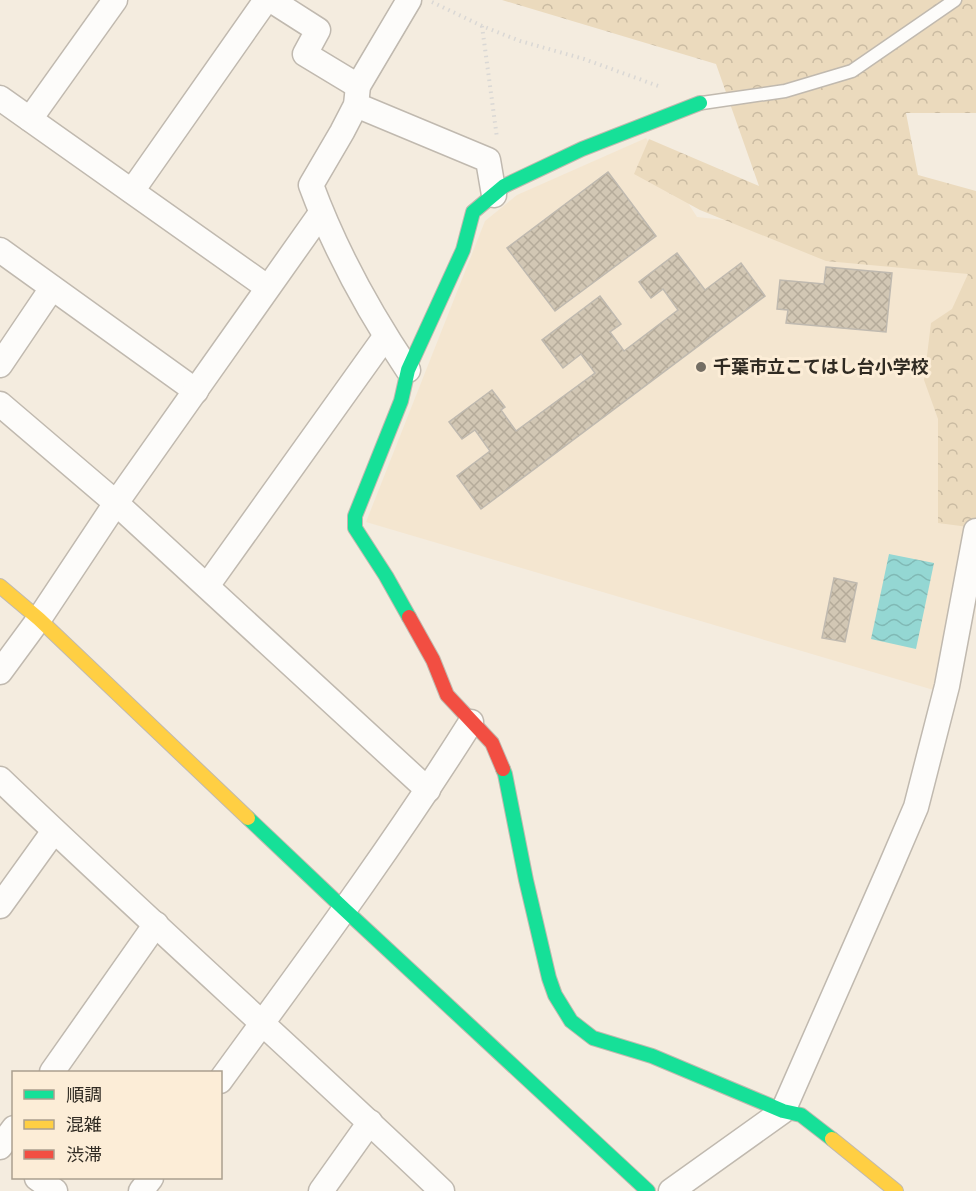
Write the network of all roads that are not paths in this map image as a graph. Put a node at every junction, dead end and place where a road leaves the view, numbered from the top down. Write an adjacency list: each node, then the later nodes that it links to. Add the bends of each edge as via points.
1 (115, 0): 9 (street)
2 (266, 0): 10 (street)
3 (271, 0): 6 (street, via 318,30 305,54)
4 (409, 0): 6 (street)
5 (955, 0): 8 (lane, via 852,71 785,91)
6 (357, 95): 11 (street, via 488,160); 12 (street, via 342,132 311,185)
7 (0, 98): 9 (street)
8 (700, 103): 11 (street, via 582,148 504,186)
9 (30, 119): 10 (street)
10 (132, 191): 15 (street)
11 (494, 195): 18 (street, via 473,212 463,250)
12 (321, 213): 15 (street); 16 (street)
13 (0, 250): 14 (street)
14 (52, 288): 17 (street); 19 (street)
15 (267, 288): 19 (street)
16 (386, 337): 18 (street); 24 (street)
17 (0, 365)
18 (408, 370): 27 (street, via 401,400 355,516 355,528 433,660 447,695)
19 (196, 391): 21 (street)
20 (0, 404): 21 (street)
21 (116, 503): 24 (street); 25 (street)
22 (976, 531): 37 (street, via 947,686 916,807)
23 (0, 586): 25 (street)
24 (207, 586): 29 (street)
25 (39, 619): 26 (street); 32 (street)
26 (0, 672)
27 (471, 722): 29 (street); 37 (street, via 492,743 505,774 549,978 571,1021 594,1038 652,1056)
28 (0, 778): 30 (street)
29 (428, 790): 32 (street)
30 (54, 831): 31 (street); 33 (street)
31 (0, 906)
32 (344, 909): 34 (street); 48 (street)
33 (156, 924): 34 (street); 35 (street)
34 (263, 1023): 36 (street); 38 (street)
35 (53, 1071)
36 (222, 1078)
37 (783, 1111): 49 (street); 50 (street, via 801,1115)
38 (370, 1122): 46 (street); 47 (street)
39 (12, 1131): 40 (street)
40 (0, 1149): 41 (street)
41 (12, 1159)
42 (38, 1179): 44 (street)
43 (150, 1179): 45 (street)
44 (55, 1191)
45 (141, 1191)
46 (321, 1191)
47 (442, 1191)
48 (648, 1191)
49 (671, 1191)
50 (896, 1191)

